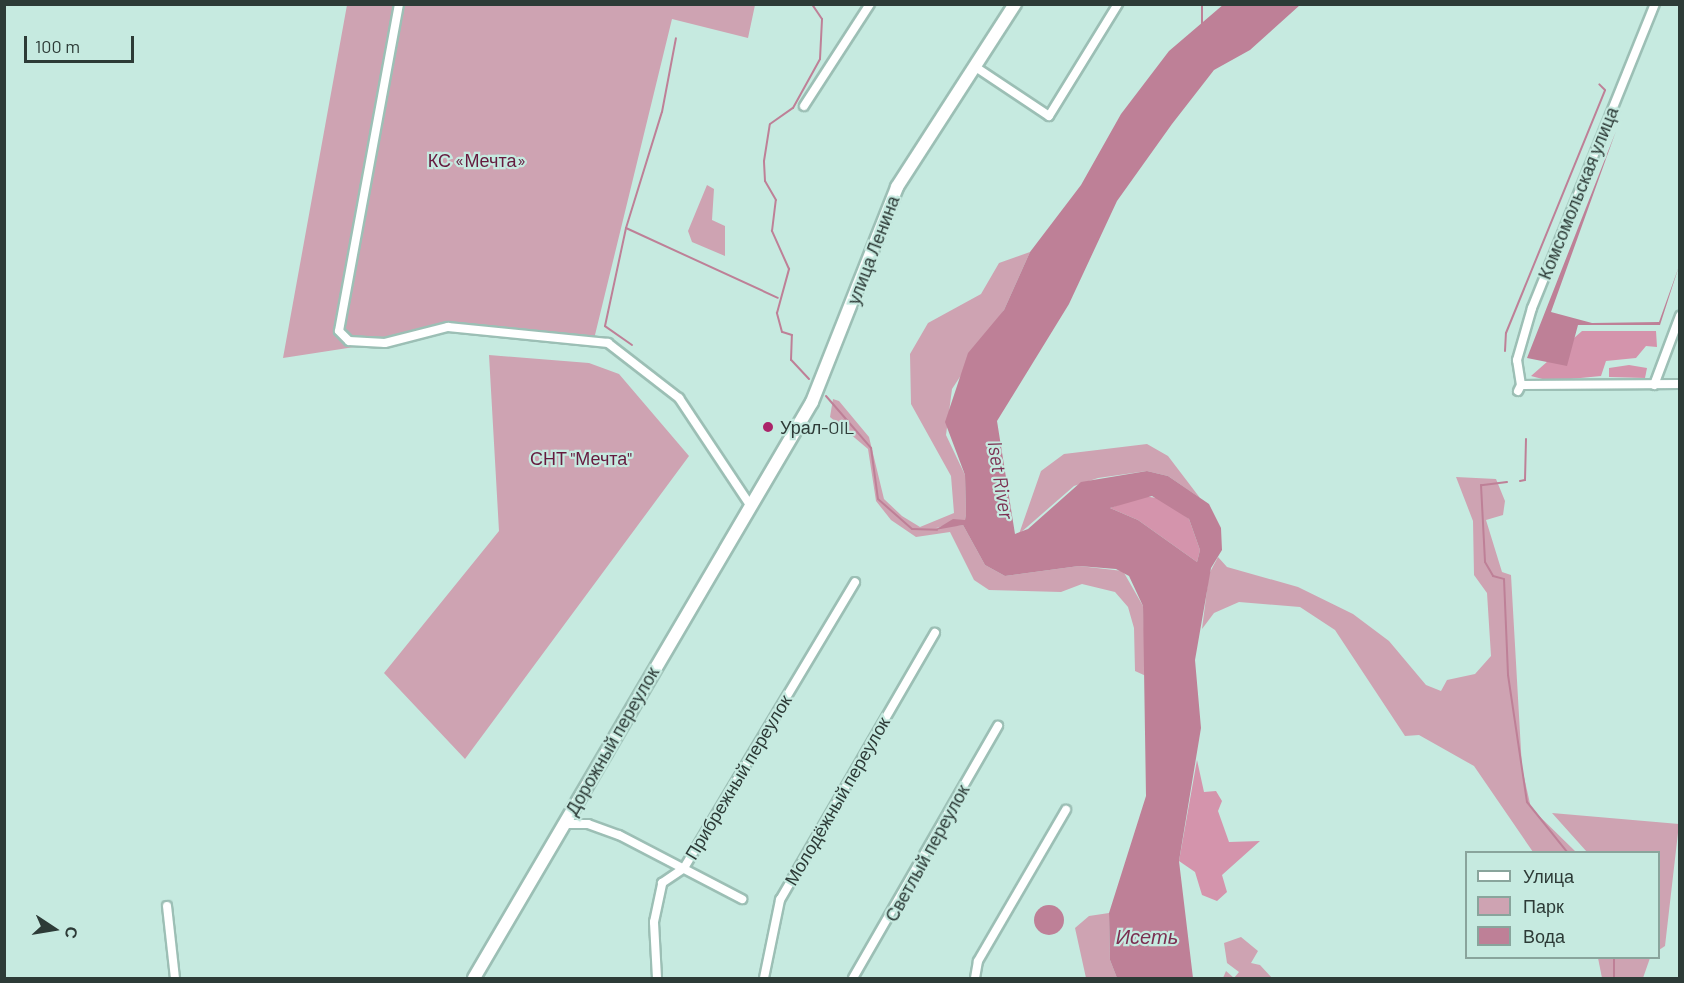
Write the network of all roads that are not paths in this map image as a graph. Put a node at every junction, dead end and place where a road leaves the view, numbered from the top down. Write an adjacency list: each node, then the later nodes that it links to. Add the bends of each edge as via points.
1 (399, 4): 11 (street, via 339,330 349,341 385,343 448,327 608,343 679,398)
2 (870, 4): 7 (street)
3 (1015, 4): 6 (main road, улица Ленина)
4 (1118, 4): 6 (street, via 1049,116)
5 (1655, 4): 10 (street, Комсомольская улица, via 1532,308 1516,360 1520,388)
6 (974, 66): 11 (main road, улица Ленина, via 897,187 821,385)
7 (804, 106)
8 (1680, 316): 10 (street)
9 (1680, 384): 10 (street)
10 (1654, 385)
11 (750, 505): 16 (main road, Дорожный переулок)
12 (855, 582): 17 (street, Прибрежный переулок)
13 (934, 633): 23 (street, Молодёжный переулок, via 780,900)
14 (998, 726): 24 (street, Светлый переулок)
15 (1066, 810): 25 (street, via 978,962)
16 (564, 824): 17 (street, via 609,831); 21 (main road, Дорожный переулок)
17 (684, 868): 18 (street); 22 (street, Прибрежный переулок, via 662,883 656,902)
18 (742, 899)
19 (167, 906): 20 (street)
20 (175, 978)
21 (474, 978)
22 (657, 978)
23 (764, 978)
24 (853, 978)
25 (975, 978)

